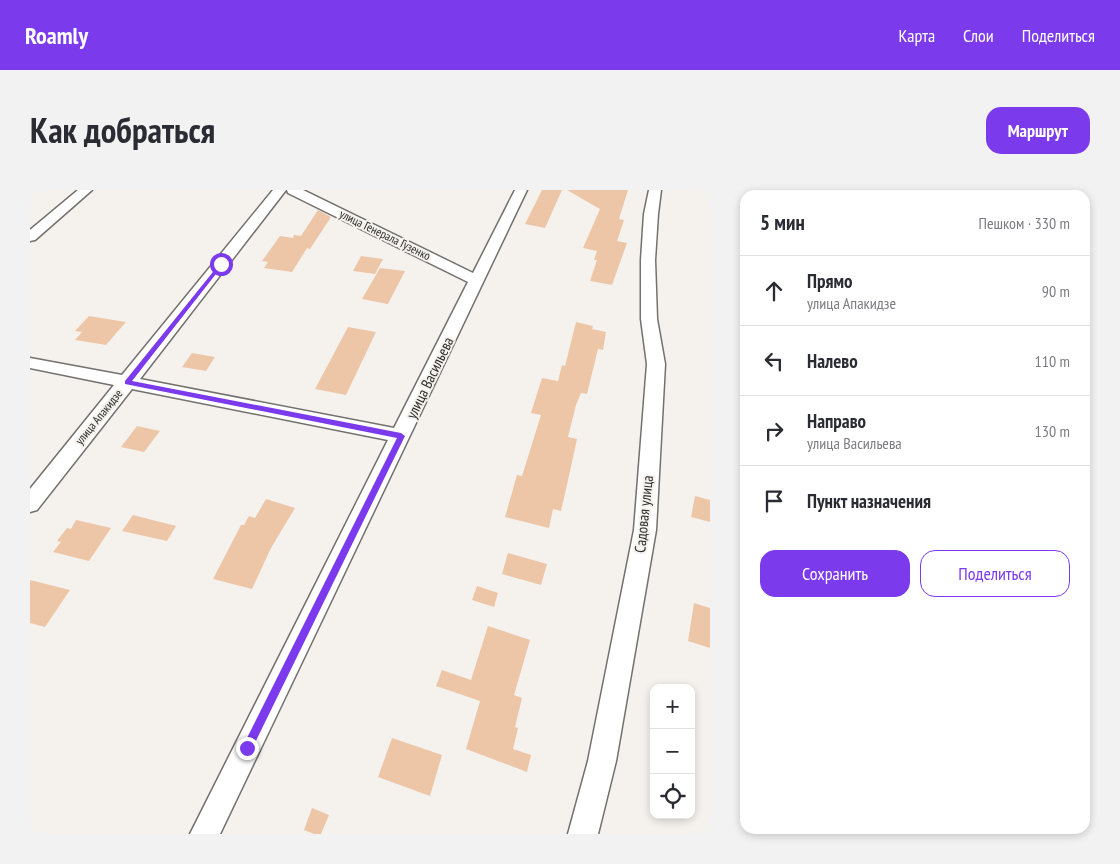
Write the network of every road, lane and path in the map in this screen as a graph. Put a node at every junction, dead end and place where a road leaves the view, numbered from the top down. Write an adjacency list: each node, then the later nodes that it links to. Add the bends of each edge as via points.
1 (86, 190): 6 (street)
2 (280, 190): 9 (street, улица Апакидзе)
3 (293, 190): 7 (street, улица Генерала Гузенко)
4 (521, 190): 7 (street, улица Васильева)
5 (654, 190): 13 (street, Садовая улица, via 648,260 649,319 656,364 645,530 602,761)
6 (30, 237)
7 (477, 281): 10 (street, улица Васильева)
8 (30, 363): 9 (street)
9 (127, 382): 10 (street); 11 (street, улица Апакидзе)
10 (401, 436): 12 (street, улица Васильева)
11 (30, 504)
12 (205, 834)
13 (583, 834)

